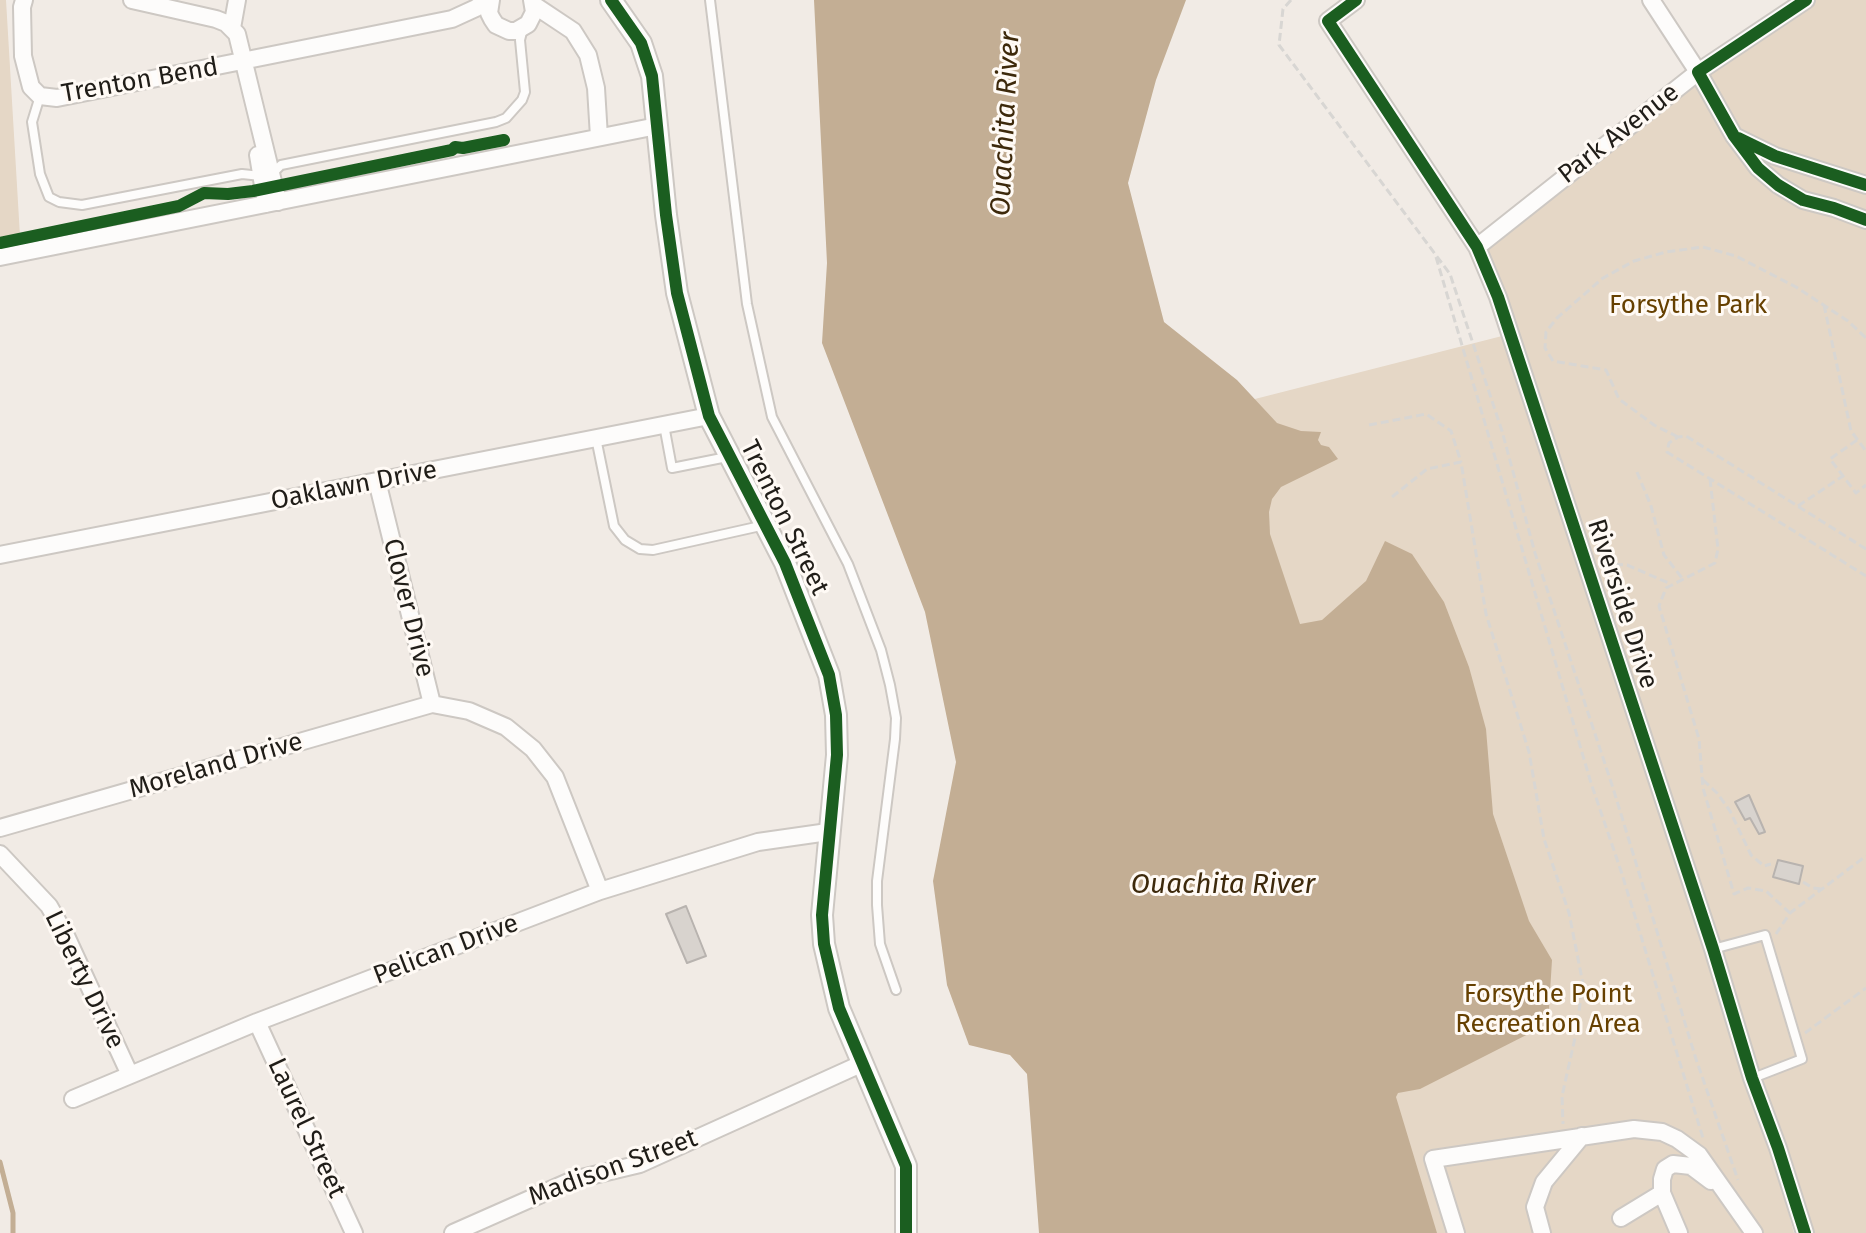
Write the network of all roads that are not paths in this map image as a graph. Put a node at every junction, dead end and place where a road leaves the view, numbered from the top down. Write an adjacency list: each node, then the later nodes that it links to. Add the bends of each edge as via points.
1 (24, 0): 15 (street, Trenton Bend, via 23,56 31,87)
2 (132, 0): 11 (street, Trenton Bend, via 216,19)
3 (237, 0): 11 (street, Trenton Bend)
4 (489, 0): 12 (street, via 496,25 509,31); 13 (street, Trenton Bend, via 452,19)
5 (710, 0): 38 (lane, via 747,304 772,417 848,564 890,685 895,739 877,905 880,944)
6 (1356, 0): 23 (street, Riverside Drive, via 1328,21)
7 (1651, 0): 14 (street)
8 (1806, 0): 14 (street, Park Avenue)
9 (533, 2): 12 (street, via 532,18); 18 (street, via 573,31 588,55)
10 (616, 5): 16 (street, Trenton Street, via 641,43 652,76)
11 (232, 28): 13 (street, Trenton Bend)
12 (523, 28): 19 (lane, via 525,92 506,118 281,165)
13 (245, 62): 15 (street, Trenton Bend, via 57,98); 19 (street, Trenton Bend)
14 (1698, 72): 17 (street); 23 (street, Park Avenue)
15 (40, 96): 19 (lane, via 32,122 40,174 49,197 59,202 82,205 242,174)
16 (657, 126): 18 (street); 25 (street, Trenton Street, via 677,293)
17 (1734, 136): 20 (street, via 1775,156); 22 (street, via 1778,185 1803,200)
18 (599, 137): 21 (street)
19 (266, 175): 21 (street, Trenton Bend)
20 (1866, 185)
21 (272, 203): 24 (street)
22 (1866, 220)
23 (1477, 247): 37 (street, Riverside Drive)
24 (0, 257)
25 (709, 416): 26 (street, Oaklawn Drive); 28 (street, Trenton Street)
26 (664, 425): 27 (street, Oaklawn Drive); 28 (lane, via 672,468)
27 (596, 438): 29 (street, Oaklawn Drive); 30 (lane, via 614,526 640,549)
28 (730, 456): 30 (street, Trenton Street)
29 (377, 481): 31 (street, Oaklawn Drive); 32 (street, Clover Drive)
30 (766, 525): 34 (street, Trenton Street, via 829,675 837,755)
31 (0, 555)
32 (432, 704): 33 (street, Moreland Drive); 36 (street, Clover Drive, via 469,711 506,727 533,749 555,777)
33 (0, 828)
34 (828, 832): 36 (street, Pelican Drive, via 758,842); 40 (street, Trenton Street, via 824,944 839,1008)
35 (0, 854): 41 (street, Liberty Drive, via 49,906)
36 (600, 891): 39 (street, Pelican Drive)
37 (1713, 949): 42 (street, Riverside Drive); 42 (lane, via 1765,935 1802,1059)
38 (896, 990)
39 (257, 1022): 41 (street, Pelican Drive); 48 (street, Laurel Street)
40 (861, 1064): 49 (street, Madison Street, via 640,1164 573,1180); 50 (street, Trenton Street, via 906,1166)
41 (130, 1075): 43 (street, Pelican Drive)
42 (1752, 1078): 55 (street, Riverside Drive)
43 (73, 1099)
44 (1582, 1136): 46 (street, via 1634,1129 1662,1132 1699,1155); 51 (street, via 1433,1159); 52 (street, via 1544,1182 1535,1207)
45 (1662, 1193): 46 (street, via 1665,1169 1682,1164 1700,1171); 47 (street); 53 (street)
46 (1729, 1199): 54 (street)
47 (1621, 1218)
48 (354, 1233)
49 (453, 1233)
50 (906, 1233)
51 (1456, 1233)
52 (1542, 1233)
53 (1679, 1233)
54 (1754, 1233)
55 (1805, 1233)

